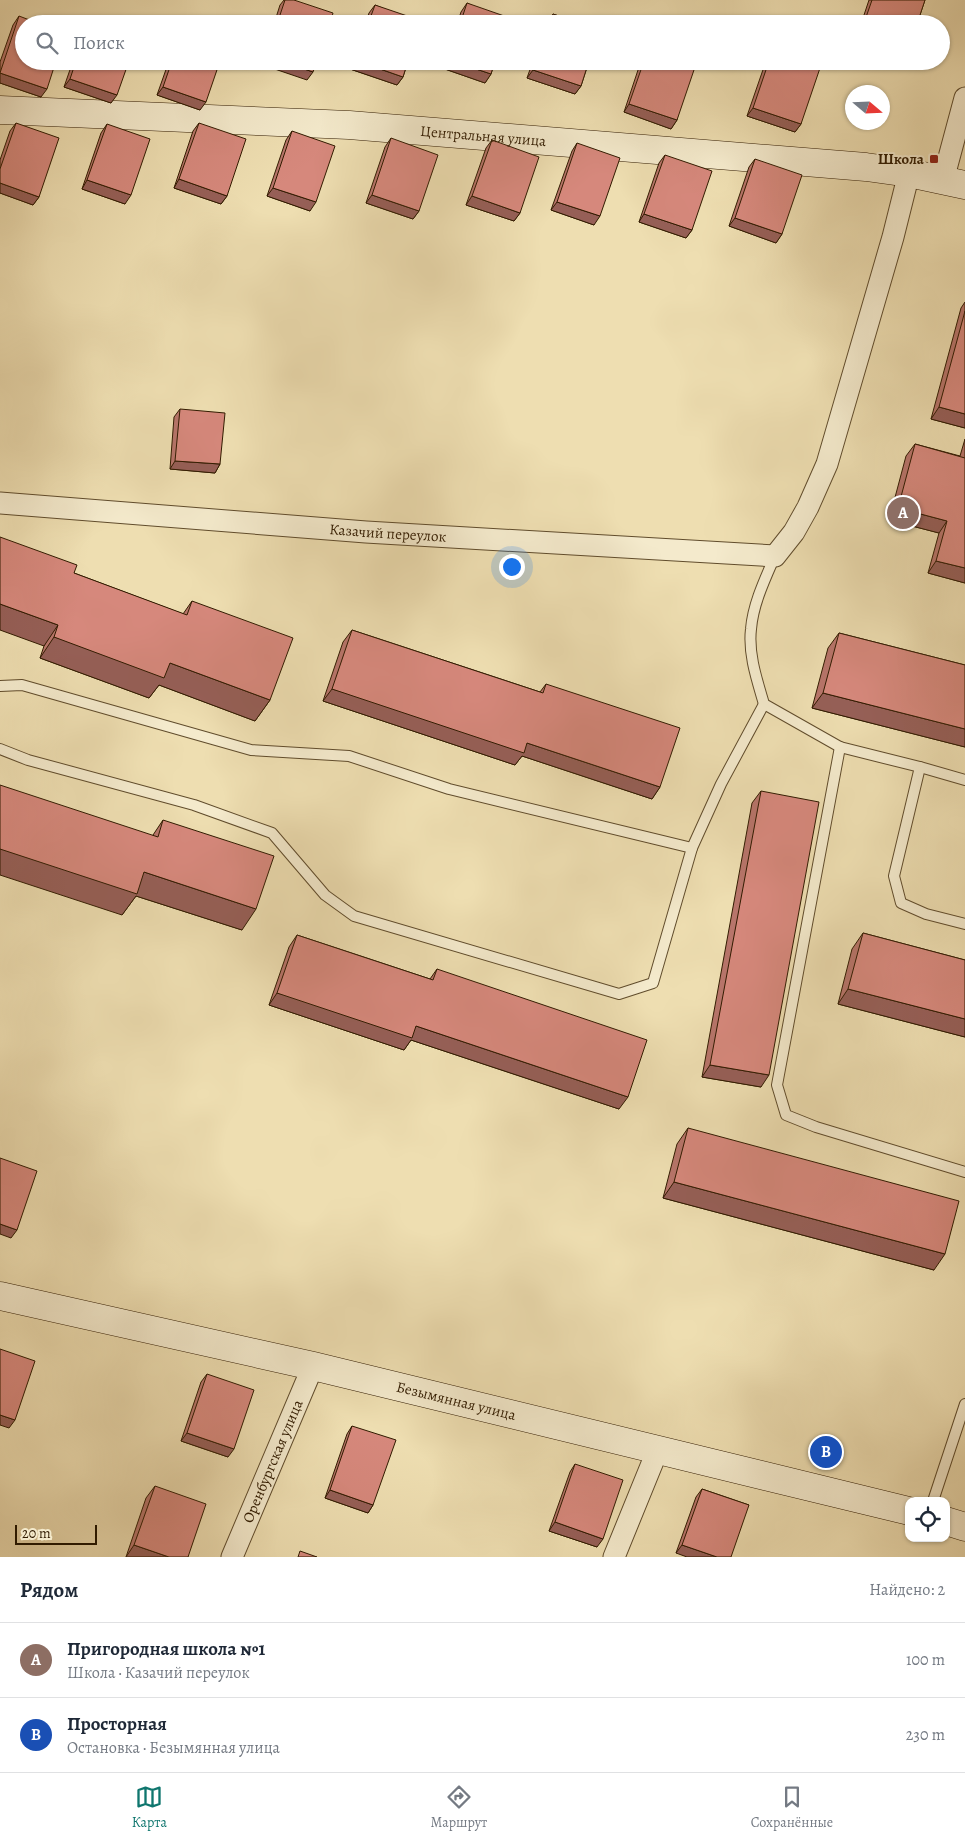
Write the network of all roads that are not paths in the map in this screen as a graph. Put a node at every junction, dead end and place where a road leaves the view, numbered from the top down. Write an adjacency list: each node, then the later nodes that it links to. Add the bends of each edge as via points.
1 (965, 98): 4 (street)
2 (0, 110): 3 (street, Центральная улица, via 349,125)
3 (909, 173): 4 (street, Центральная улица); 6 (street, via 827,464 794,532)
4 (954, 182)
5 (0, 503): 6 (street, Казачий переулок, via 366,532)
6 (775, 556): 8 (lane, via 760,590 750,629 753,664)
7 (0, 686): 13 (lane, via 22,684 251,750 349,756 449,789)
8 (764, 704): 9 (lane); 13 (lane, via 721,784)
9 (840, 746): 11 (lane); 15 (lane, via 777,1085 786,1115)
10 (0, 749): 13 (lane, via 28,760 194,805 272,833 325,895 354,916 619,994 653,982)
11 (920, 767): 12 (lane); 14 (lane, via 894,876 902,903 926,914)
12 (965, 780)
13 (692, 848)
14 (965, 924)
15 (965, 1172)
16 (0, 1296): 17 (street, Безымянная улица)
17 (313, 1366): 19 (street, Безымянная улица); 24 (street, Оренбургская улица)
18 (965, 1404): 20 (lane)
19 (658, 1449): 21 (street, Безымянная улица); 25 (street)
20 (934, 1497)
21 (905, 1510)
22 (950, 1522): 23 (street)
23 (965, 1527)
24 (232, 1557)
25 (614, 1557)

